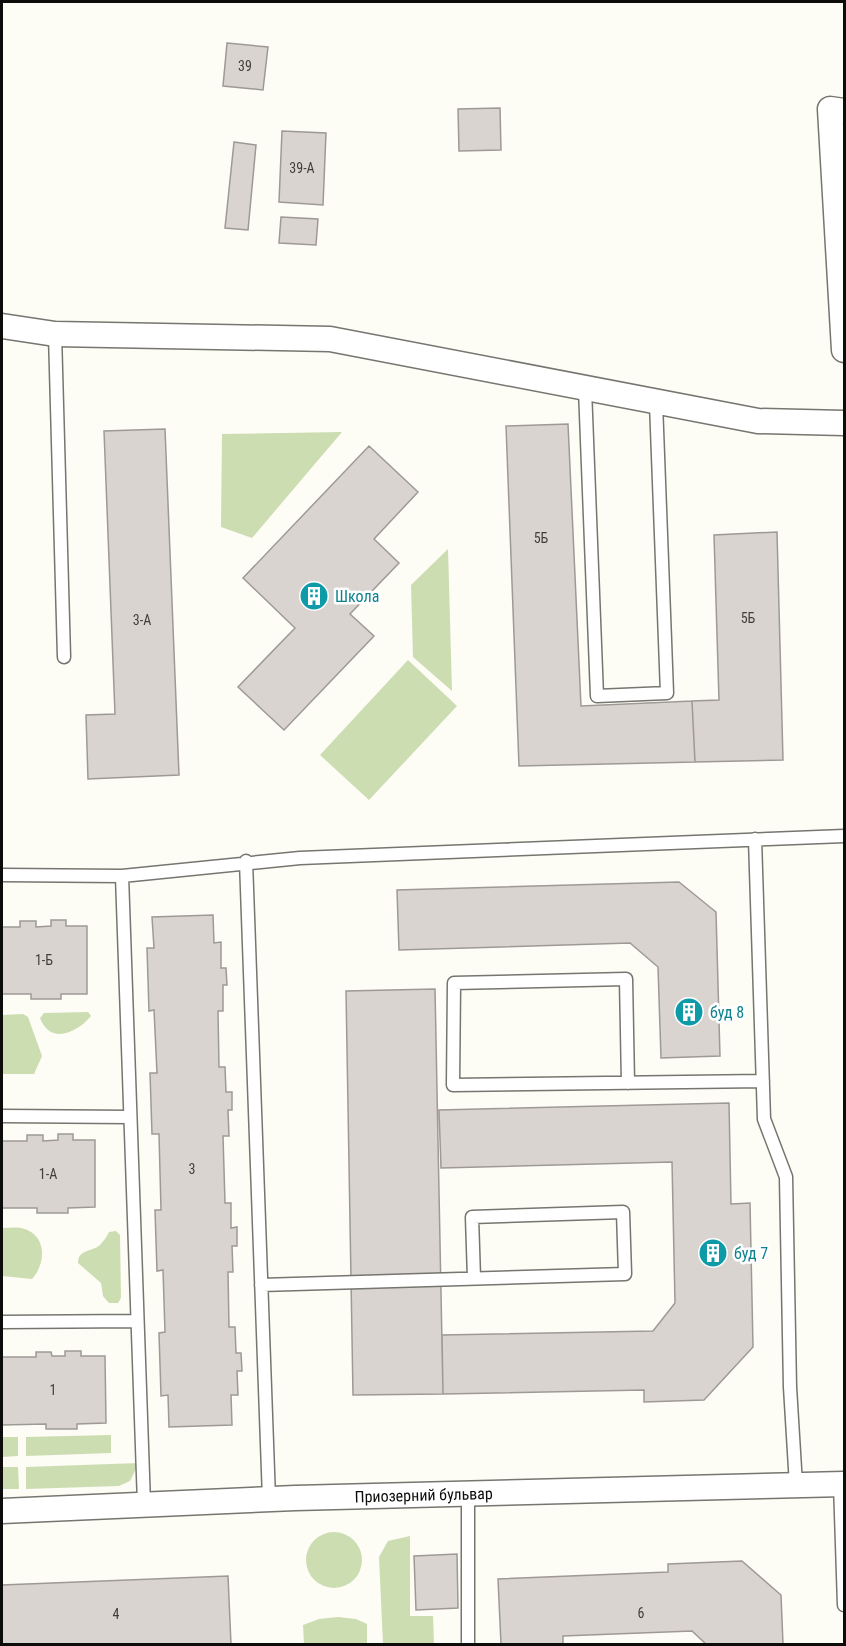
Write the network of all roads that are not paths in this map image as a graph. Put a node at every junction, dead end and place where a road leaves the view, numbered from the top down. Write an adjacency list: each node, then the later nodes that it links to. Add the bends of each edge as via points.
1 (837, 110): 4 (street)
2 (2, 326): 3 (street)
3 (55, 334): 5 (street, via 330,339); 8 (lane)
4 (844, 350)
5 (585, 389): 6 (street); 6 (lane, via 597,696 667,693)
6 (656, 404): 7 (street, via 758,421)
7 (844, 423)
8 (64, 657)
9 (844, 836): 10 (lane)
10 (755, 839): 11 (lane); 14 (lane)
11 (246, 861): 13 (lane); 19 (lane)
12 (2, 875): 13 (lane)
13 (122, 876): 17 (lane)
14 (763, 1081): 15 (lane); 23 (lane, via 765,1119 786,1178)
15 (628, 1083): 15 (lane, via 453,1085 454,983 626,979)
16 (2, 1116): 17 (lane)
17 (130, 1117): 20 (lane)
18 (474, 1278): 18 (lane, via 625,1274 623,1212 472,1217); 19 (lane)
19 (261, 1286): 25 (lane)
20 (137, 1321): 21 (lane); 26 (lane)
21 (2, 1322)
22 (842, 1484): 23 (street, Приозерний бульвар); 28 (lane)
23 (796, 1485): 24 (street, Приозерний бульвар)
24 (468, 1494): 25 (street, Приозерний бульвар); 29 (lane)
25 (269, 1499): 26 (street, Приозерний бульвар)
26 (144, 1504): 27 (street, Приозерний бульвар)
27 (2, 1511)
28 (844, 1605)
29 (468, 1644)

